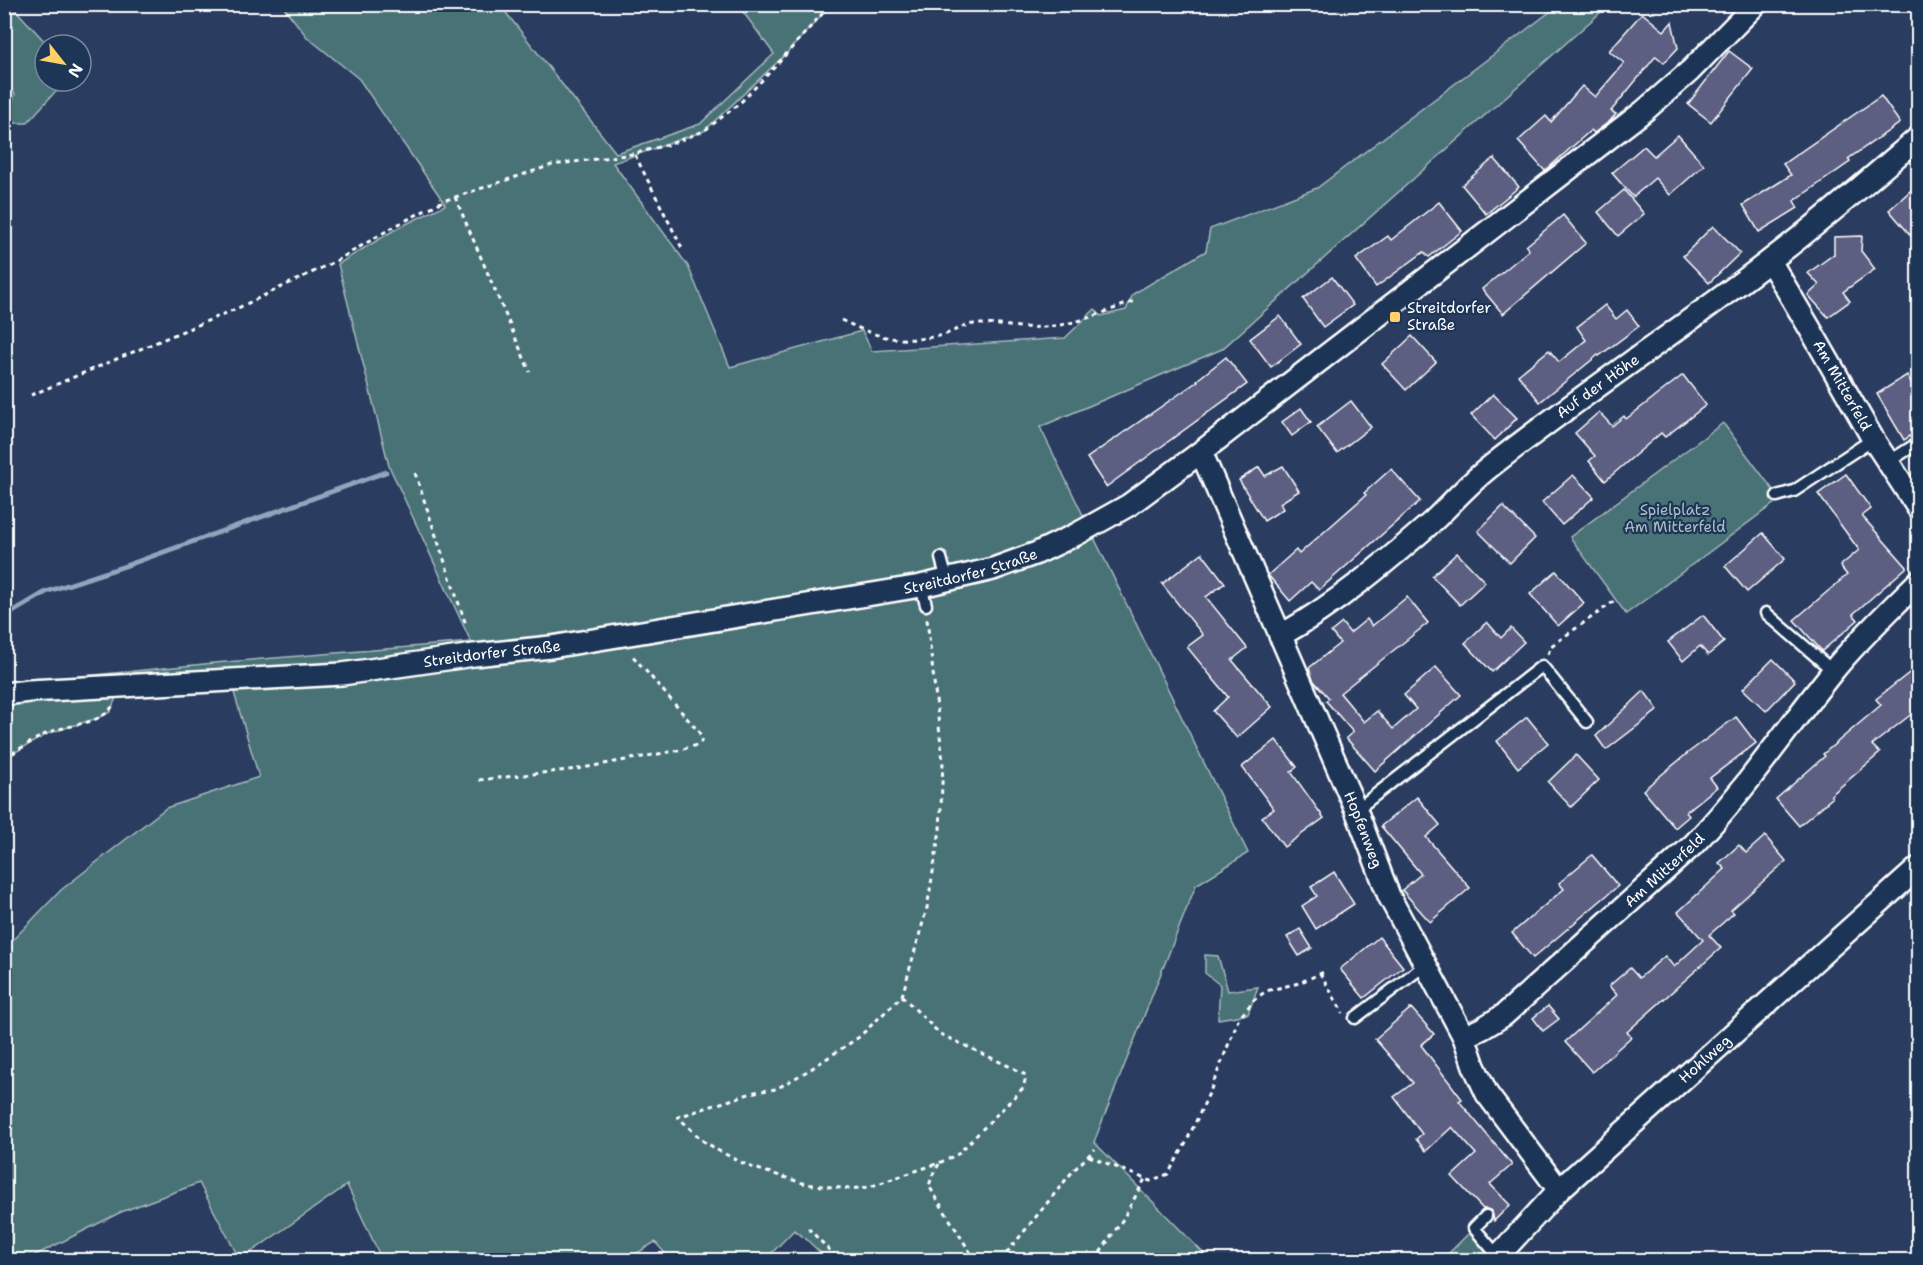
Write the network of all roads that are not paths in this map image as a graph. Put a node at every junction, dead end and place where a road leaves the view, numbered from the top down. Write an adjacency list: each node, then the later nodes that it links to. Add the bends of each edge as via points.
1 (1756, 4): 6 (street, Streitdorfer Straße, via 1644,111)
2 (1918, 138): 3 (street, Auf der Höhe)
3 (1770, 261): 4 (street, Am Mitterfeld); 14 (street, Auf der Höhe, via 1507,454 1376,570 1328,607)
4 (1873, 439): 7 (street, Am Mitterfeld); 8 (lane, via 1794,491)
5 (1918, 443): 7 (lane)
6 (1201, 452): 11 (street, Streitdorfer Straße, via 1129,505 1077,534 993,569); 14 (street, Hopfenweg)
7 (1888, 462): 9 (street, Am Mitterfeld)
8 (1777, 496)
9 (1918, 508)
10 (941, 558): 11 (lane)
11 (947, 580): 16 (street, Streitdorfer Straße, via 923,595 615,633 342,674)
12 (1918, 582): 15 (street, Am Mitterfeld)
13 (1766, 613): 15 (lane)
14 (1280, 636): 18 (street, Hopfenweg)
15 (1833, 671): 22 (street, Am Mitterfeld, via 1739,794 1693,845 1504,1015)
16 (4, 694)
17 (1587, 722): 18 (lane, via 1542,666)
18 (1356, 810): 20 (street, Hopfenweg, via 1389,896)
19 (1918, 868): 23 (street, Hohlweg)
20 (1425, 965): 21 (lane); 22 (street, Hopfenweg)
21 (1355, 1018)
22 (1464, 1036): 23 (street, Hopfenweg, via 1487,1094)
23 (1559, 1190): 25 (street, Hohlweg)
24 (1486, 1216): 25 (lane, via 1474,1228)
25 (1498, 1256)

